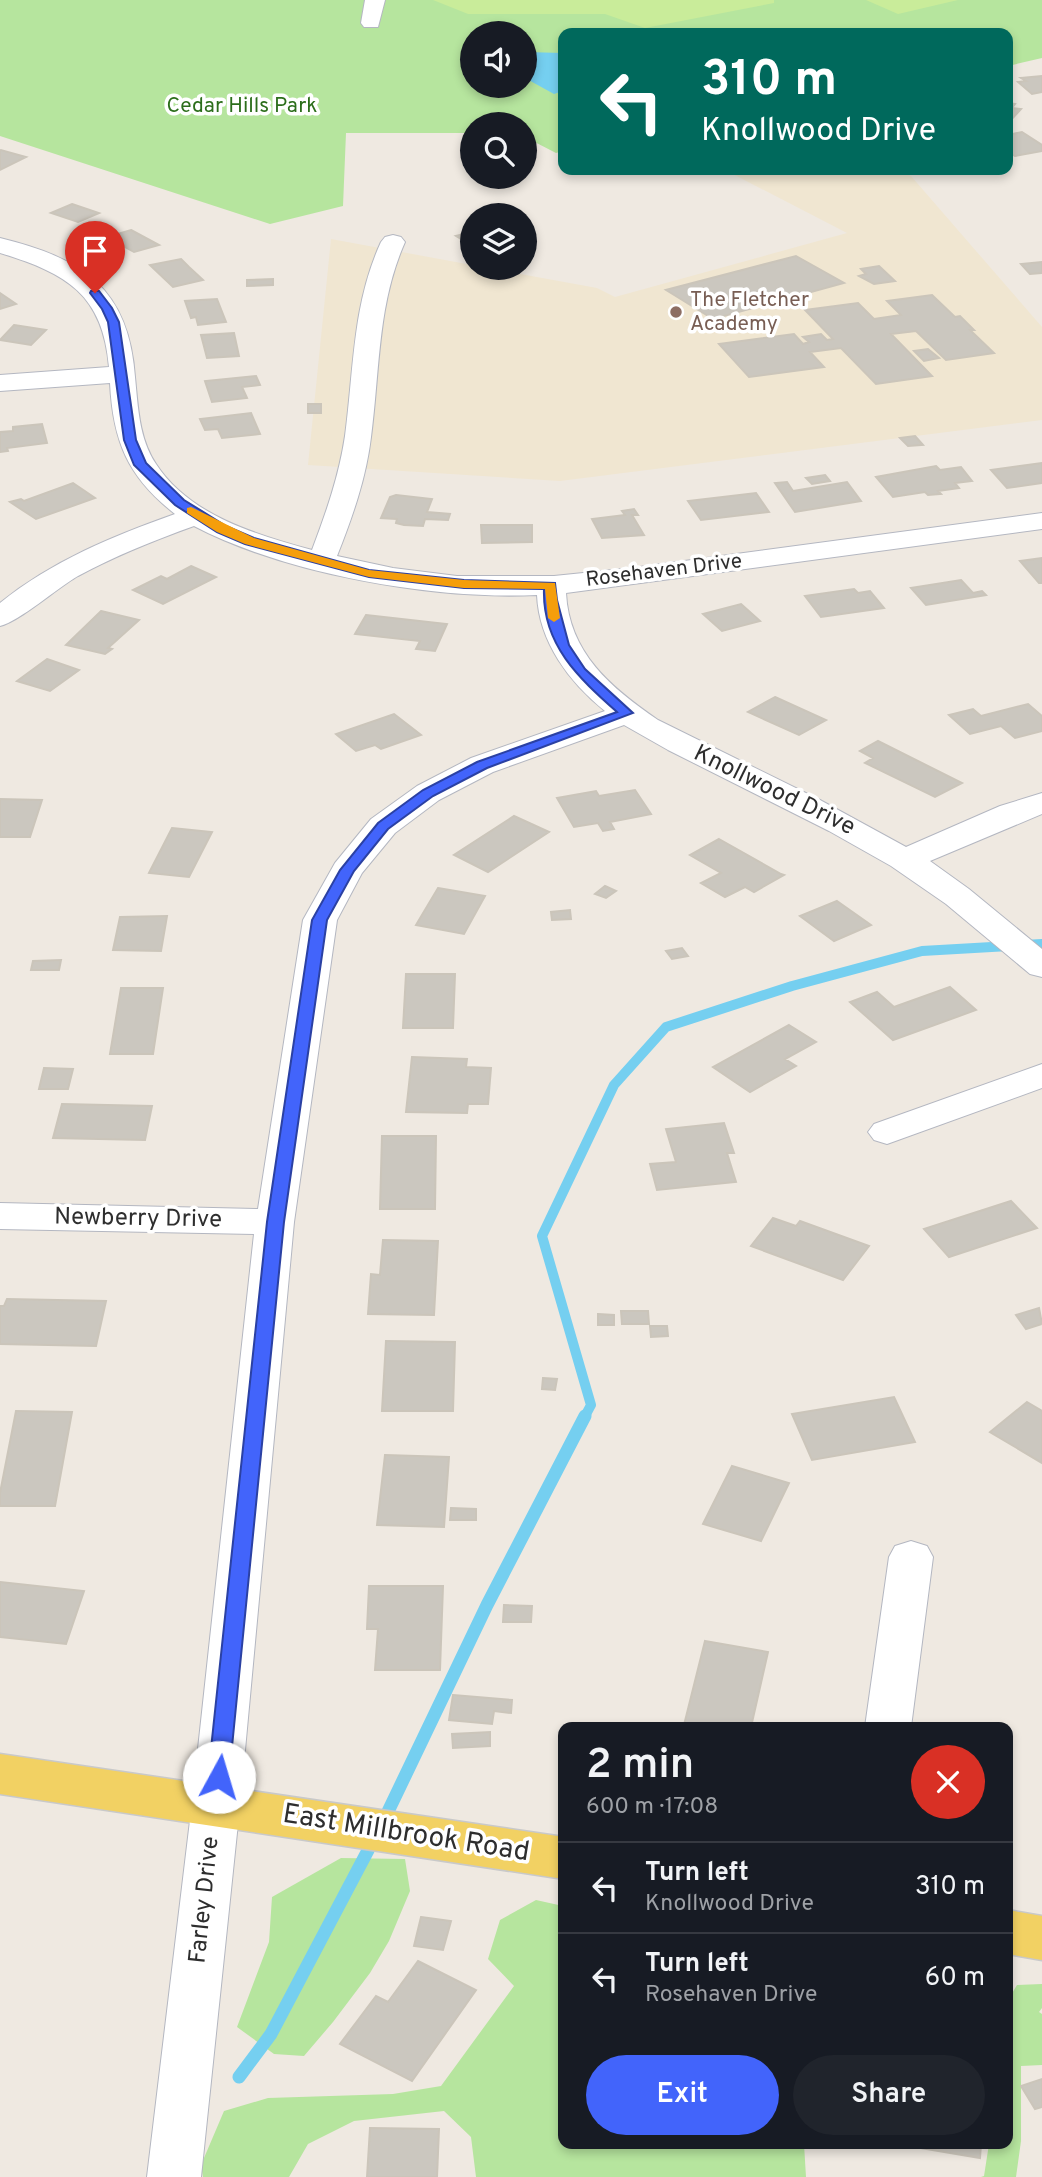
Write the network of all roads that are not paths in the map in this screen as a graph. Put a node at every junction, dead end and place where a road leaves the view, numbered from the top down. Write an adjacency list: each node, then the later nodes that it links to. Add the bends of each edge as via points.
1 (375, 0): 2 (street)
2 (371, 23)
3 (393, 242): 9 (street, via 376,279 353,466)
4 (0, 245): 5 (street, Rosehaven Drive, via 46,261 95,293 114,322)
5 (122, 374): 6 (street); 7 (street, Rosehaven Drive, via 130,440 140,465)
6 (0, 383)
7 (197, 515): 9 (street, Rosehaven Drive, via 249,541); 11 (street, via 74,565)
8 (1042, 521): 10 (street, Rosehaven Drive)
9 (321, 562): 10 (street, Rosehaven Drive, via 417,580)
10 (551, 585): 12 (street, Knollwood Drive, via 550,600 562,645 580,672)
11 (0, 617)
12 (626, 713): 14 (street, Knollwood Drive); 19 (street, Farley Drive, via 482,765 428,793 383,826 347,870 320,920)
13 (1042, 803): 14 (street)
14 (905, 860): 15 (street, Knollwood Drive, via 950,890)
15 (1042, 967)
16 (1042, 1075): 17 (street)
17 (887, 1132)
18 (0, 1216): 19 (street, Newberry Drive)
19 (275, 1222): 23 (street, Farley Drive)
20 (911, 1557): 21 (street)
21 (889, 1722)
22 (0, 1774): 23 (main road, East Millbrook Road)
23 (216, 1804): 24 (main road, East Millbrook Road); 27 (street, Farley Drive)
24 (558, 1857)
25 (1013, 1933): 26 (main road)
26 (1042, 1938)
27 (174, 2177)

